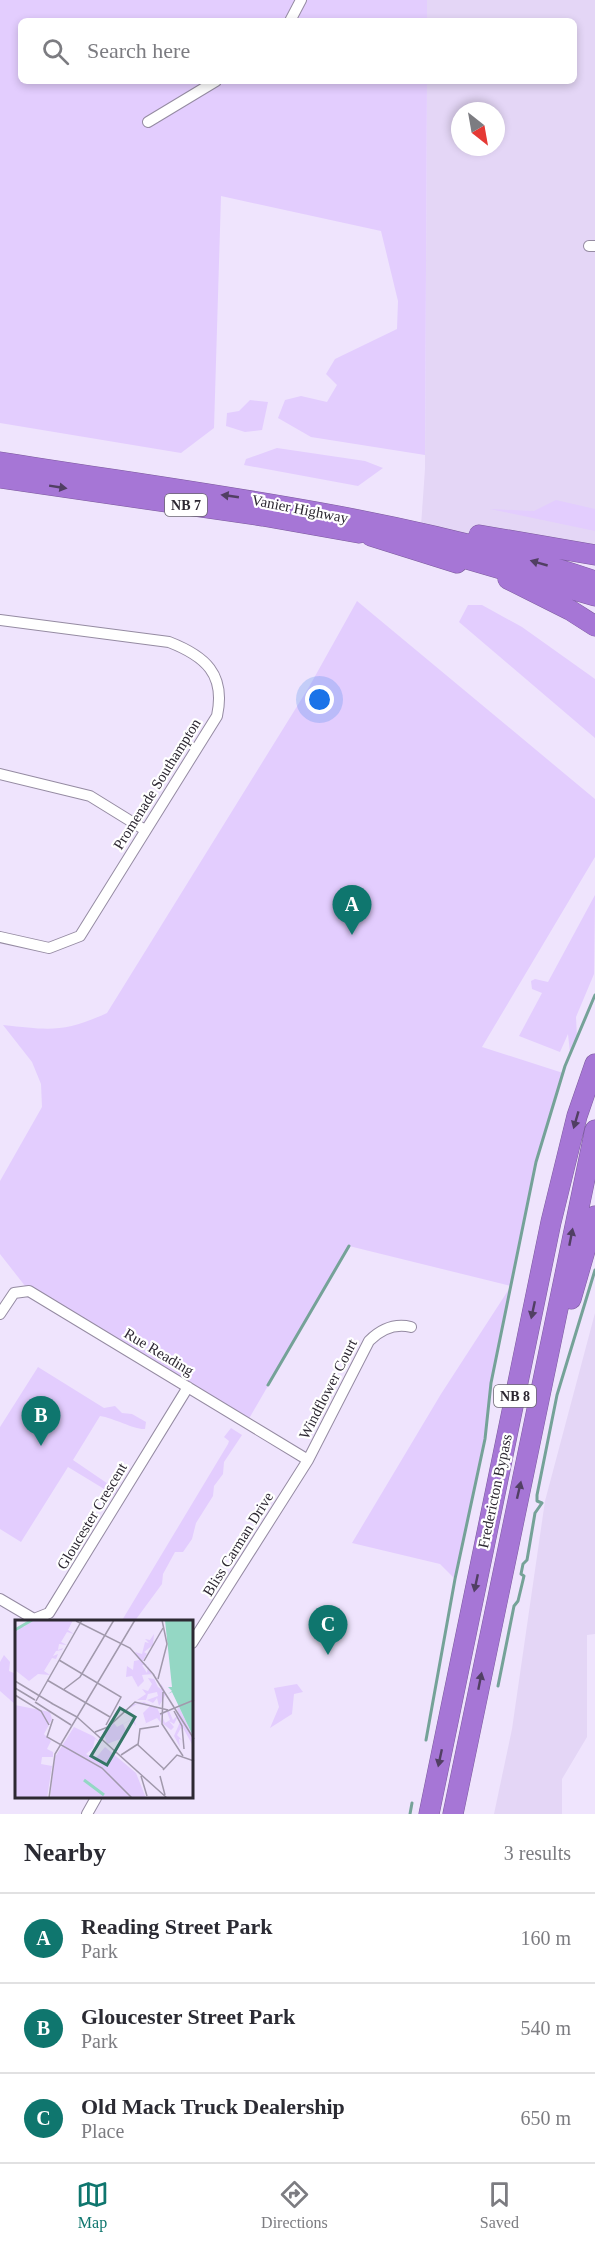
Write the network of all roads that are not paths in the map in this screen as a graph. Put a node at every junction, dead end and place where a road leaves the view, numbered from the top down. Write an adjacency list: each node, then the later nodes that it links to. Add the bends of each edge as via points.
1 (301, 0): 2 (street)
2 (292, 18)
3 (211, 84): 4 (street)
4 (148, 122)
5 (0, 462): 7 (highway, Vanier Highway / NB 7, one-way to 5)
6 (0, 478): 8 (highway, Vanier Highway / NB 7, one-way to 8, via 263,516)
7 (308, 510): 9 (highway); 10 (highway, Vanier Highway / NB 7, one-way to 7, via 495,551)
8 (371, 536): 11 (highway, Vanier Highway / NB 7, via 489,563); 13 (highway, via 513,581)
9 (595, 555)
10 (595, 581)
11 (595, 596)
12 (0, 620): 15 (street, Promenade Southampton, via 169,642 191,650 205,661 219,685 217,716)
13 (595, 626)
14 (0, 774): 15 (street, via 90,796)
15 (145, 830): 16 (street, Promenade Southampton, via 80,936 49,948)
16 (0, 937)
17 (595, 1064): 29 (highway, Fredericton Bypass / NB 8, one-way to 29, via 577,1116 551,1222)
18 (595, 1130): 23 (highway, Fredericton Bypass / NB 8, one-way to 18)
19 (595, 1216): 23 (highway)
20 (0, 1314): 22 (street, Rue Reading, via 14,1293 29,1291)
21 (411, 1327): 24 (street, Windflower Court, via 391,1326 369,1341)
22 (188, 1387): 24 (street, Rue Reading); 25 (street, Gloucester Crescent, via 49,1613 34,1619)
23 (540, 1400): 30 (highway, Fredericton Bypass / NB 8, one-way to 23)
24 (309, 1460): 26 (street, Bliss Carman Drive)
25 (0, 1599)
26 (194, 1640)
27 (95, 1799): 28 (street)
28 (87, 1814)
29 (429, 1814)
30 (453, 1814)

